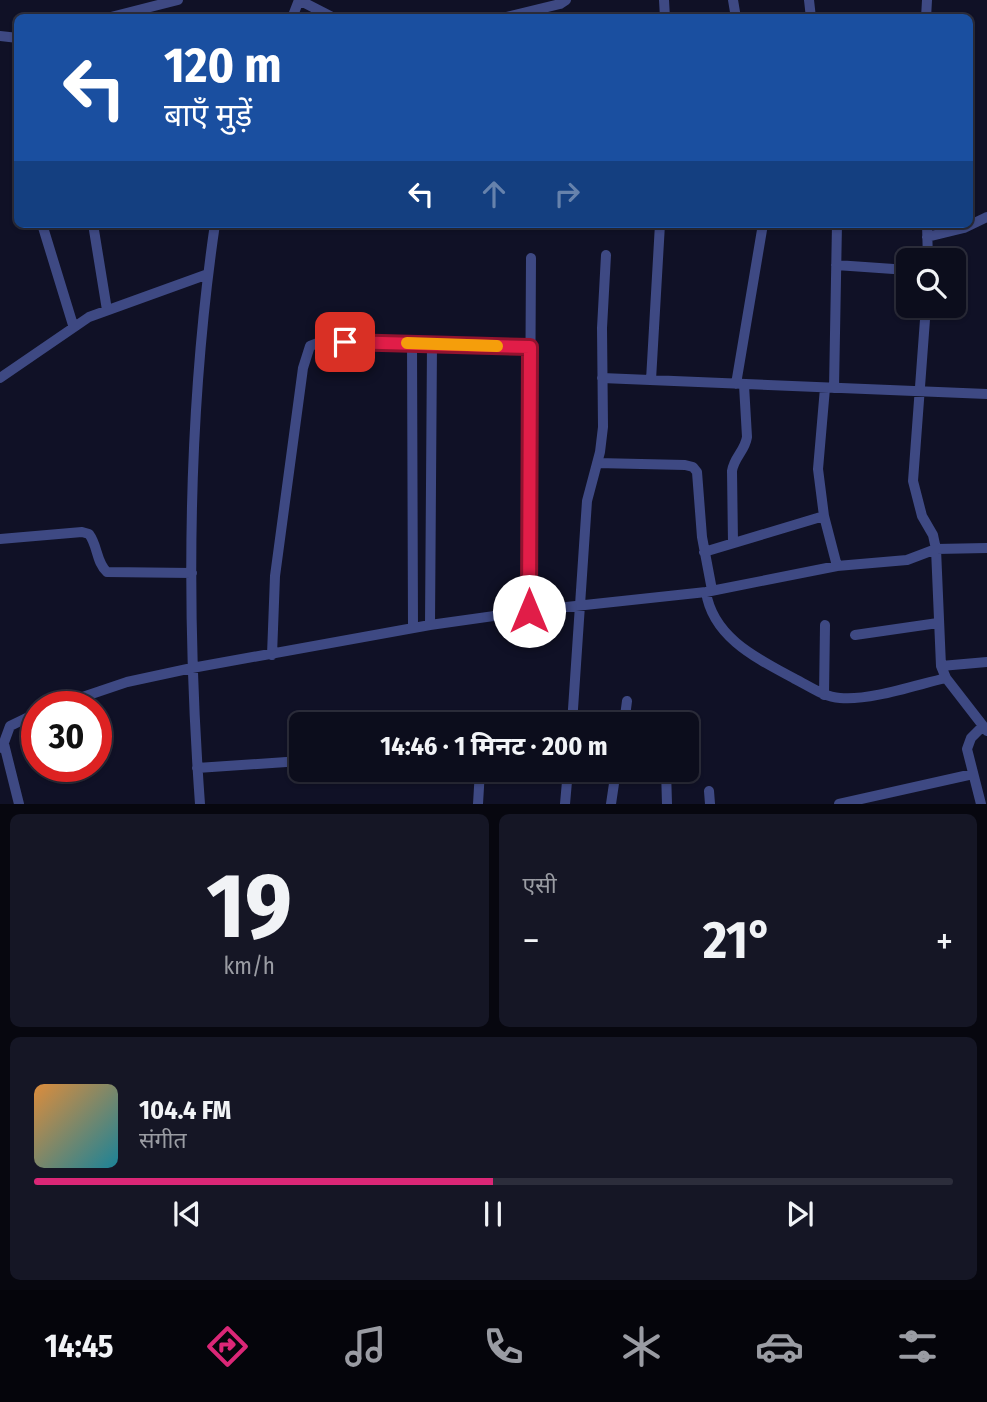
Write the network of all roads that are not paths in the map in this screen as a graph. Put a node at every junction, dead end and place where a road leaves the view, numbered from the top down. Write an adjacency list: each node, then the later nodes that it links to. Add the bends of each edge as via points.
1 (178, 0): 3 (street)
2 (566, 0): 6 (street)
3 (123, 14)
4 (294, 14): 5 (street, via 299,0)
5 (326, 14)
6 (519, 14)
7 (43, 228): 24 (street)
8 (94, 228): 22 (street)
9 (214, 228): 21 (street)
10 (660, 228): 30 (street)
11 (761, 228): 31 (street)
12 (837, 228): 19 (street)
13 (927, 228): 15 (street)
14 (964, 228): 15 (street)
15 (927, 237): 16 (street)
16 (927, 248)
17 (606, 255): 29 (street)
18 (531, 258): 27 (street)
19 (836, 265): 20 (street); 32 (street)
20 (896, 269)
21 (208, 274): 22 (street); 45 (street, via 192,465)
22 (107, 310): 24 (street)
23 (925, 318): 33 (street)
24 (74, 325): 28 (street)
25 (412, 344): 26 (street); 35 (street); 54 (street, via 323,341 310,346 305,354 275,576)
26 (432, 344): 27 (street); 36 (street)
27 (530, 347): 48 (street)
28 (0, 378)
29 (602, 378): 30 (street); 37 (street, via 603,427)
30 (651, 380): 31 (street)
31 (740, 385): 32 (street); 40 (street, via 747,437 746,446 733,461)
32 (829, 388): 33 (street); 38 (street, via 818,469)
33 (920, 391): 34 (street); 42 (street, via 913,481)
34 (987, 394)
35 (413, 457): 36 (street); 52 (street)
36 (431, 457): 50 (street)
37 (597, 463): 43 (street, via 693,467 699,482); 47 (street, via 587,500)
38 (824, 516): 40 (street); 44 (street)
39 (0, 539): 45 (street, via 89,534 107,572)
40 (733, 543): 43 (street)
41 (987, 548): 42 (street)
42 (936, 549): 44 (street, via 899,562); 49 (street)
43 (704, 552): 46 (street)
44 (837, 566): 46 (street)
45 (192, 573): 57 (street)
46 (709, 591): 47 (street); 60 (street, via 711,614 738,646)
47 (581, 605): 48 (street); 62 (street)
48 (529, 611): 50 (street)
49 (938, 623): 53 (street); 56 (street)
50 (430, 625): 52 (street)
51 (825, 625): 60 (street)
52 (413, 628): 54 (street)
53 (855, 635)
54 (272, 655): 57 (street)
55 (987, 662): 56 (street)
56 (941, 666): 58 (street)
57 (192, 668): 59 (street); 68 (street)
58 (946, 678): 60 (street, via 856,698); 65 (street)
59 (100, 691)
60 (824, 695)
61 (627, 701): 63 (street)
62 (573, 712)
63 (626, 712)
64 (21, 721): 66 (street, via 10,726)
65 (985, 729): 69 (street, via 968,743)
66 (2, 747): 75 (street)
67 (289, 762): 68 (street)
68 (197, 768): 76 (street)
69 (973, 774): 82 (street); 83 (street)
70 (479, 782): 77 (street)
71 (567, 782): 78 (street)
72 (614, 782): 79 (street)
73 (666, 782): 80 (street)
74 (709, 791): 81 (street)
75 (19, 803)
76 (200, 803)
77 (478, 803)
78 (565, 803)
79 (611, 803)
80 (667, 803)
81 (710, 803)
82 (839, 803)
83 (981, 803)

